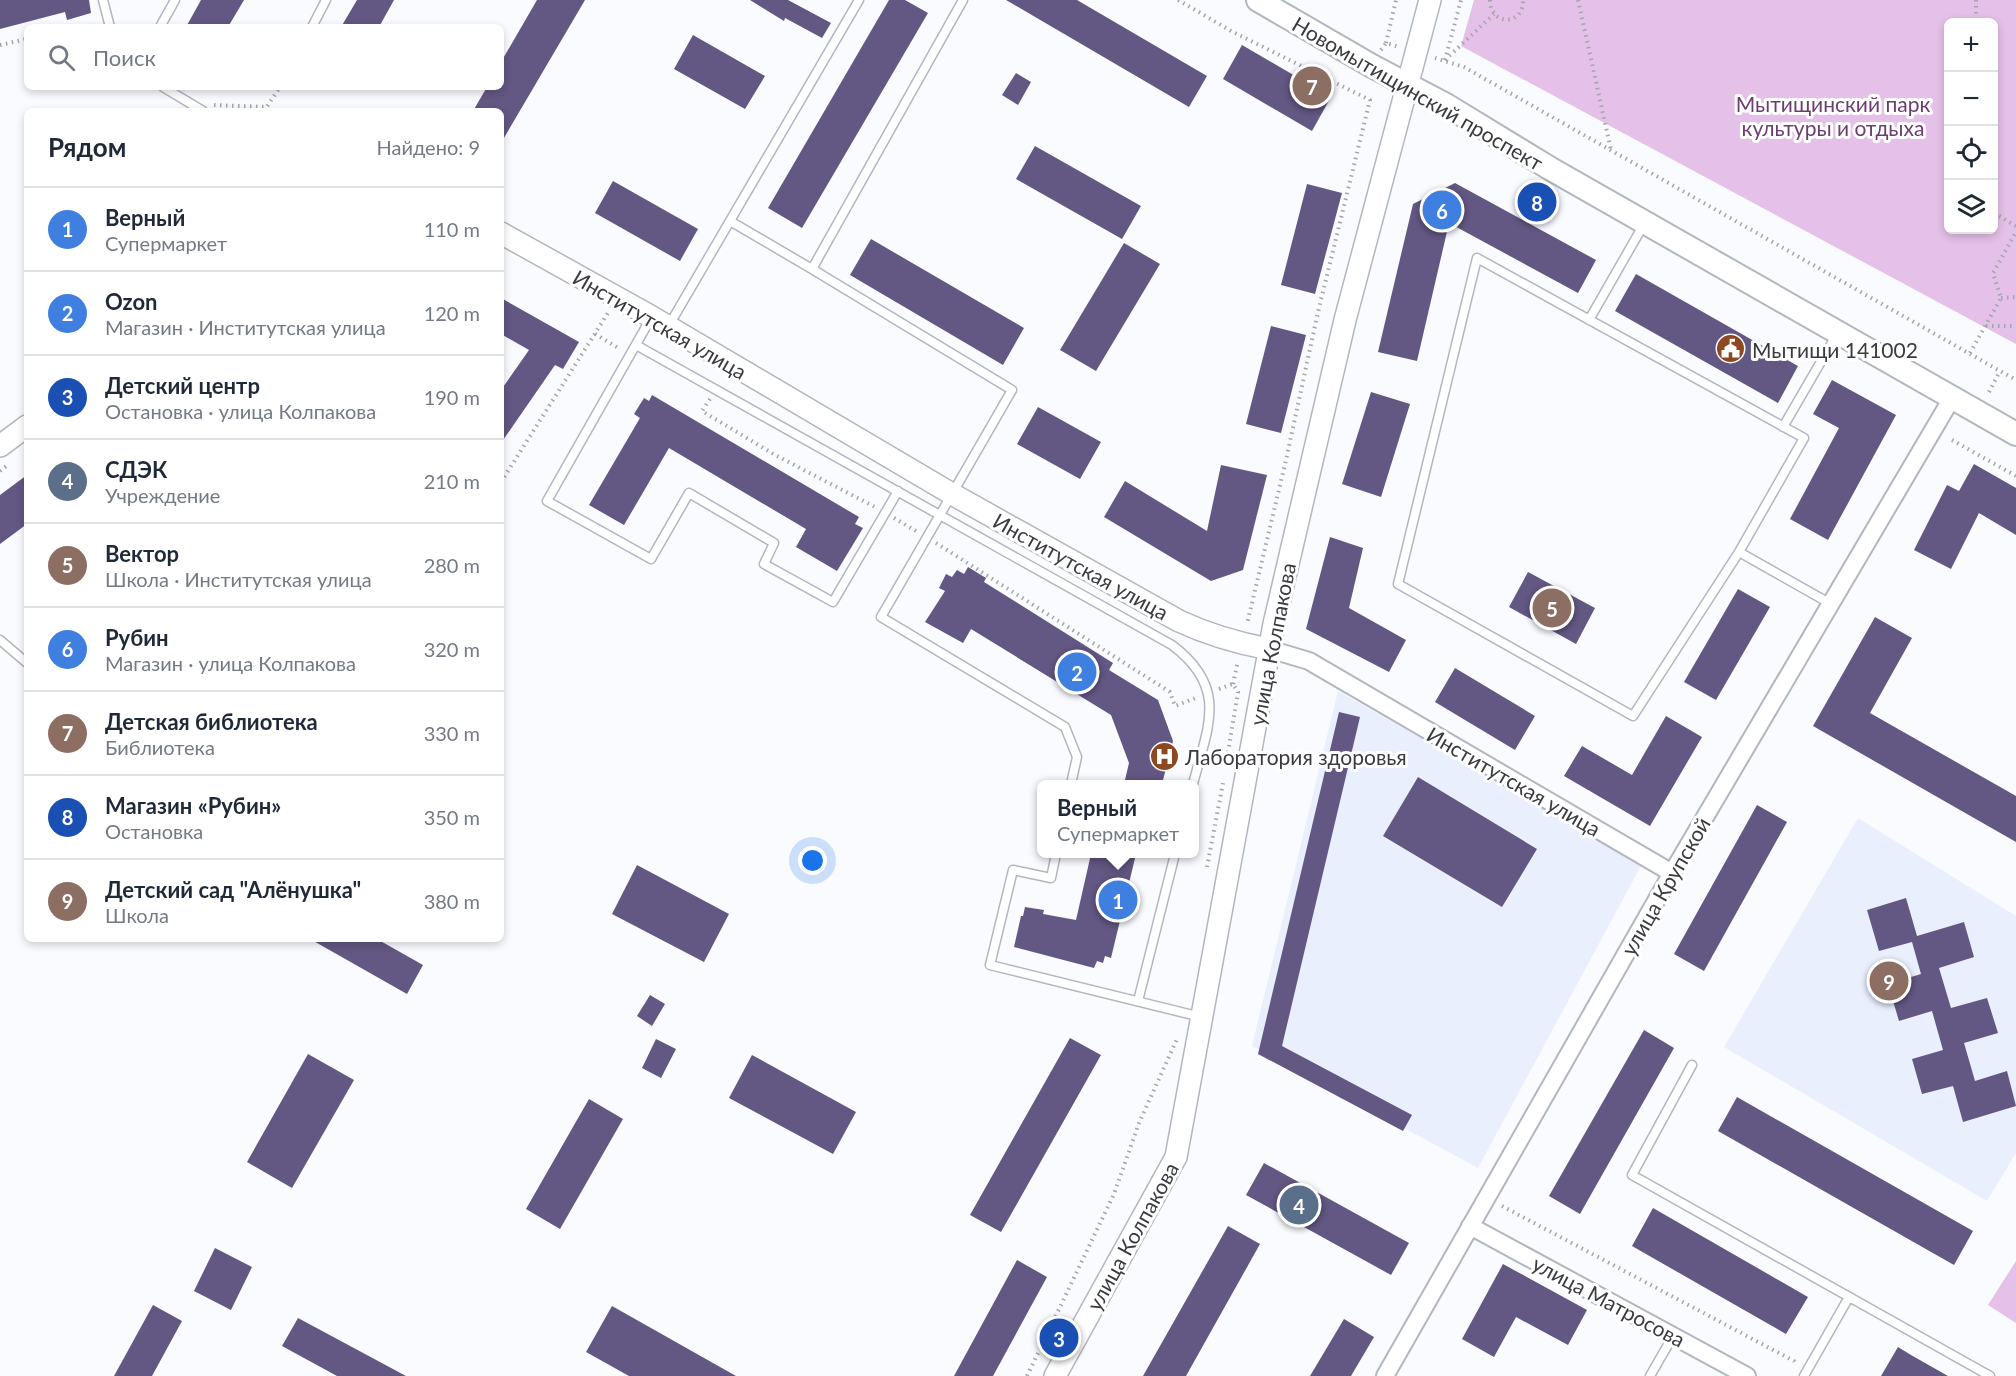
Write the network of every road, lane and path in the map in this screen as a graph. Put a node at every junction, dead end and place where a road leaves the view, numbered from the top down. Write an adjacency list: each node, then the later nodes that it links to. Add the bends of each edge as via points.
1 (103, 0): 17 (lane)
2 (176, 0): 18 (lane)
3 (326, 0): 19 (lane)
4 (859, 0): 33 (lane)
5 (963, 0): 38 (lane)
6 (1178, 0): 71 (path, via 1370,100)
7 (1258, 0): 24 (main road, Новомытищинский проспект)
8 (1396, 0): 21 (path)
9 (1430, 0): 24 (street, улица Колпакова)
10 (1461, 0): 23 (path)
11 (1490, 0): 15 (path)
12 (1523, 0): 15 (path, via 1521,11 1514,18 1503,20)
13 (1578, 0): 31 (path)
14 (1976, 0): 16 (path)
15 (1494, 14): 23 (path)
16 (1976, 18)
17 (109, 24)
18 (162, 24)
19 (314, 24)
20 (24, 40): 22 (path)
21 (1386, 43)
22 (0, 45)
23 (1445, 60): 31 (path)
24 (1408, 86): 34 (main road, Новомытищинский проспект); 72 (street, улица Колпакова, via 1345,320)
25 (169, 90): 27 (lane)
26 (278, 90): 30 (path)
27 (192, 104): 28 (lane); 29 (path)
28 (198, 108)
29 (251, 108)
30 (267, 108)
31 (1611, 150): 49 (path)
32 (1998, 215): 35 (path)
33 (730, 221): 38 (lane); 43 (lane)
34 (1645, 222): 42 (lane); 46 (main road, Новомытищинский проспект)
35 (2016, 226)
36 (2016, 232): 41 (path, via 1992,273)
37 (504, 235): 40 (street, Институтская улица)
38 (812, 269): 64 (lane, via 1012,390)
39 (2016, 297): 41 (path)
40 (618, 298): 43 (street, Институтская улица); 47 (path)
41 (2001, 298): 44 (path)
42 (1589, 320): 56 (lane); 68 (lane, via 1477,258 1398,584 1633,716)
43 (660, 322): 48 (lane); 64 (street, Институтская улица)
44 (1985, 326): 45 (path); 49 (path)
45 (2016, 326)
46 (1838, 333): 55 (main road, Новомытищинский проспект); 56 (lane)
47 (595, 334): 50 (path); 62 (path)
48 (636, 345): 50 (lane); 63 (lane)
49 (1970, 353): 51 (path)
50 (630, 355): 65 (lane, via 547,501 651,559 689,493 774,543 764,564 833,602)
51 (2000, 371): 52 (path); 53 (path)
52 (2016, 380)
53 (1989, 392)
54 (711, 397): 65 (path, via 702,411)
55 (1952, 399): 58 (main road, Новомытищинский проспект); 69 (street, улица Крупской)
56 (1783, 427): 68 (lane, via 1804,438)
57 (24, 428): 60 (street)
58 (2016, 435)
59 (1952, 440): 61 (path)
60 (0, 446)
61 (2016, 476)
62 (504, 477)
63 (898, 491): 65 (lane); 66 (lane)
64 (952, 494): 66 (lane); 71 (street, Институтская улица, via 1179,621 1203,633)
65 (885, 513): 67 (path)
66 (941, 515): 67 (lane); 75 (lane, via 1172,645 1193,665)
67 (927, 538): 75 (path, via 1170,692 1175,706); 77 (lane, via 881,616 1065,727 1077,757)
68 (1739, 552): 69 (lane)
69 (1832, 604): 83 (street, улица Крупской)
70 (0, 640): 73 (lane)
71 (1242, 644): 72 (street, Институтская улица); 74 (path)
72 (1269, 649): 83 (street, Институтская улица, via 1309,662); 85 (street, улица Колпакова)
73 (24, 660)
74 (1233, 684): 75 (path); 76 (path, via 1239,692)
75 (1207, 693): 78 (lane, via 1210,713)
76 (1227, 758)
77 (1072, 780)
78 (1194, 780)
79 (1223, 780): 82 (path)
80 (1055, 858): 84 (lane, via 1051,878 1013,870 990,965)
81 (1174, 858): 84 (lane)
82 (1207, 871)
83 (1672, 873): 88 (street, улица Крупской)
84 (1138, 1001): 85 (lane)
85 (1195, 1016): 92 (path, via 1139,1123 1113,1194); 93 (street, улица Колпакова, via 1176,1158)
86 (1692, 1065): 89 (lane, via 1632,1175)
87 (1502, 1206): 91 (path, via 1794,1361)
88 (1470, 1226): 90 (street, улица Матросова); 94 (street, улица Крупской)
89 (1849, 1297): 91 (lane); 97 (lane)
90 (1674, 1336): 95 (lane); 96 (street, улица Матросова)
91 (1801, 1372)
92 (1027, 1376)
93 (1055, 1376)
94 (1385, 1376)
95 (1650, 1376)
96 (1747, 1376)
97 (1990, 1376)

